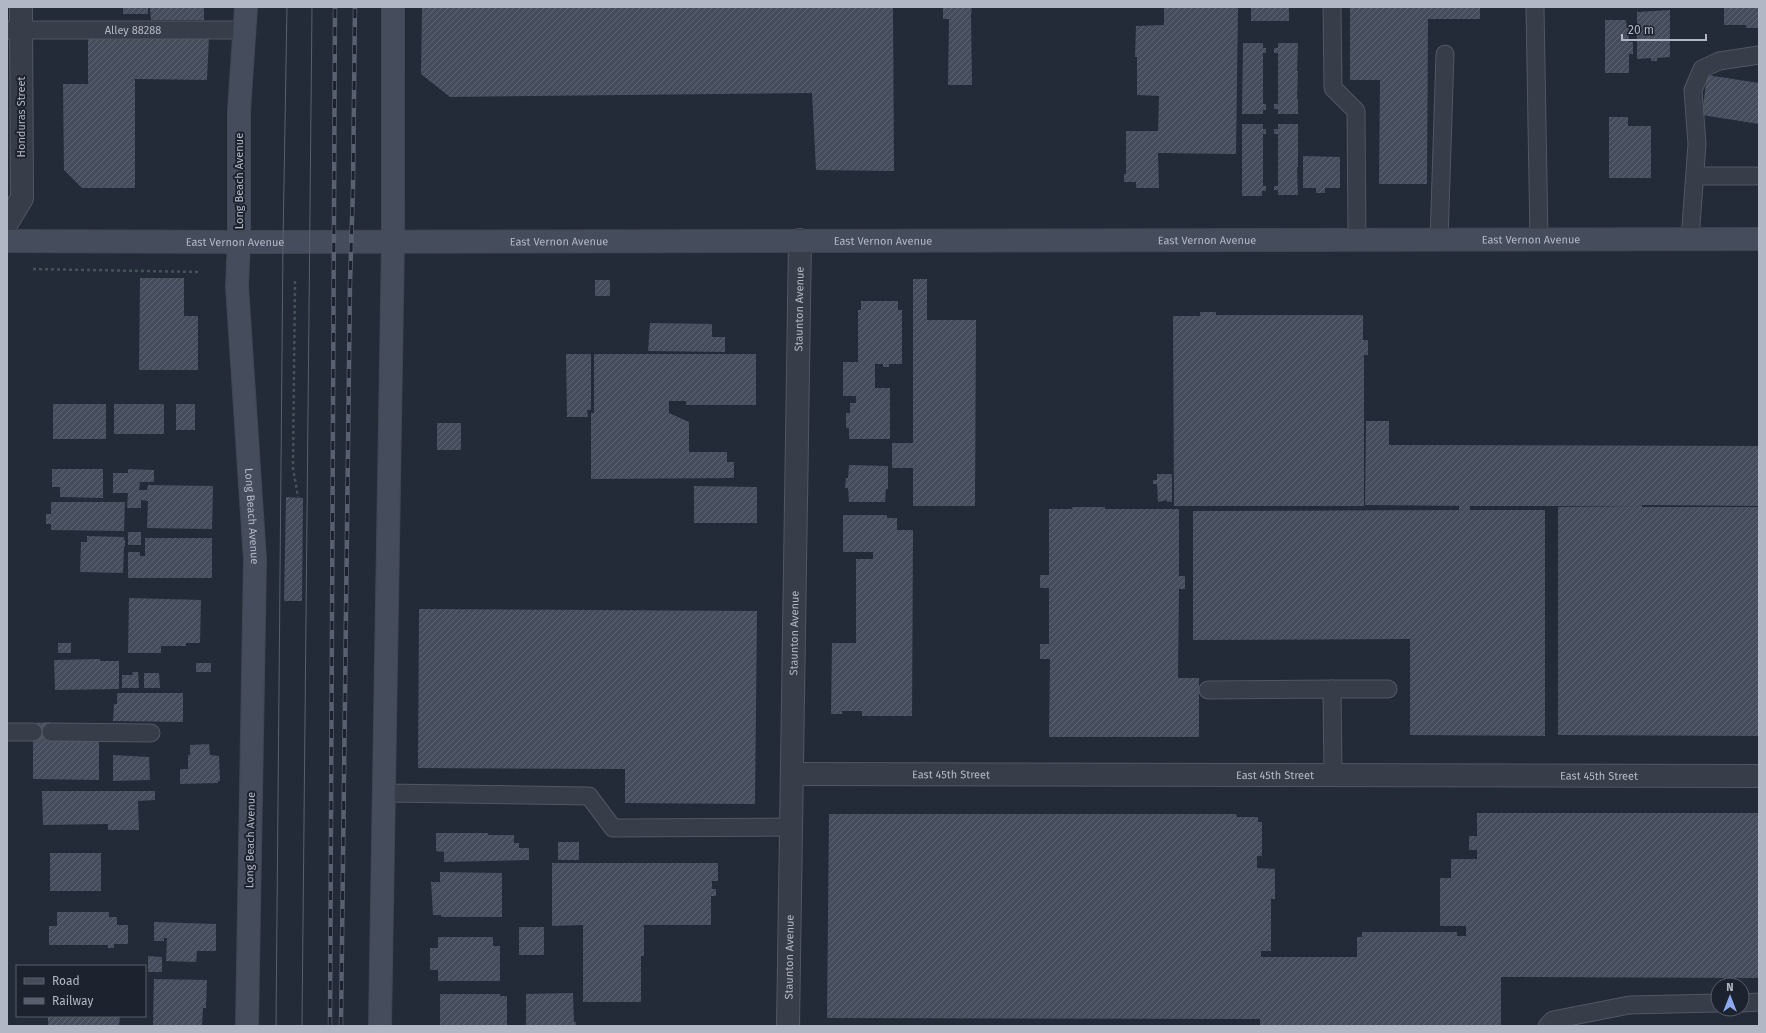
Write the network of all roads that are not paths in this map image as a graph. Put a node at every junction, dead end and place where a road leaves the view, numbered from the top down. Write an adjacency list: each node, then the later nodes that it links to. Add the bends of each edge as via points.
1 (21, 7): 6 (street, Honduras Street)
2 (246, 7): 7 (main road, Long Beach Avenue)
3 (393, 7): 20 (main road)
4 (1332, 7): 16 (lane, via 1333,88 1356,111)
5 (1534, 7): 18 (lane)
6 (14, 30): 7 (lane, Alley 88288); 12 (street, Honduras Street, via 22,198)
7 (244, 30): 21 (main road, Long Beach Avenue, via 239,111)
8 (1445, 54): 17 (lane)
9 (1759, 55): 10 (lane, via 1718,61 1702,70 1693,90 1697,144)
10 (1695, 176): 11 (lane); 13 (lane)
11 (1759, 176)
12 (7, 223)
13 (1690, 239): 14 (main road, East Vernon Avenue); 18 (main road, East Vernon Avenue)
14 (1759, 239)
15 (800, 240): 16 (main road, East Vernon Avenue); 20 (main road, East Vernon Avenue); 29 (street, Staunton Avenue)
16 (1358, 240): 17 (main road, East Vernon Avenue)
17 (1439, 240): 18 (main road, East Vernon Avenue)
18 (1539, 240)
19 (7, 241): 21 (main road, East Vernon Avenue)
20 (393, 241): 21 (main road, East Vernon Avenue); 32 (main road)
21 (239, 242): 35 (main road, Long Beach Avenue, via 237,286 255,560)
22 (1332, 689): 23 (lane); 24 (lane); 30 (lane)
23 (1388, 689)
24 (1208, 690)
25 (7, 732): 26 (lane)
26 (33, 732)
27 (51, 732): 28 (lane)
28 (150, 733)
29 (792, 774): 30 (street, East 45th Street); 33 (street, Staunton Avenue)
30 (1333, 775): 31 (street, East 45th Street)
31 (1759, 776)
32 (385, 793): 33 (lane, via 589,796 613,828); 36 (main road)
33 (791, 827): 37 (street, Staunton Avenue)
34 (1710, 1003): 38 (lane, via 1629,1006 1553,1020)
35 (247, 1026)
36 (380, 1026)
37 (788, 1026)
38 (1547, 1026)

